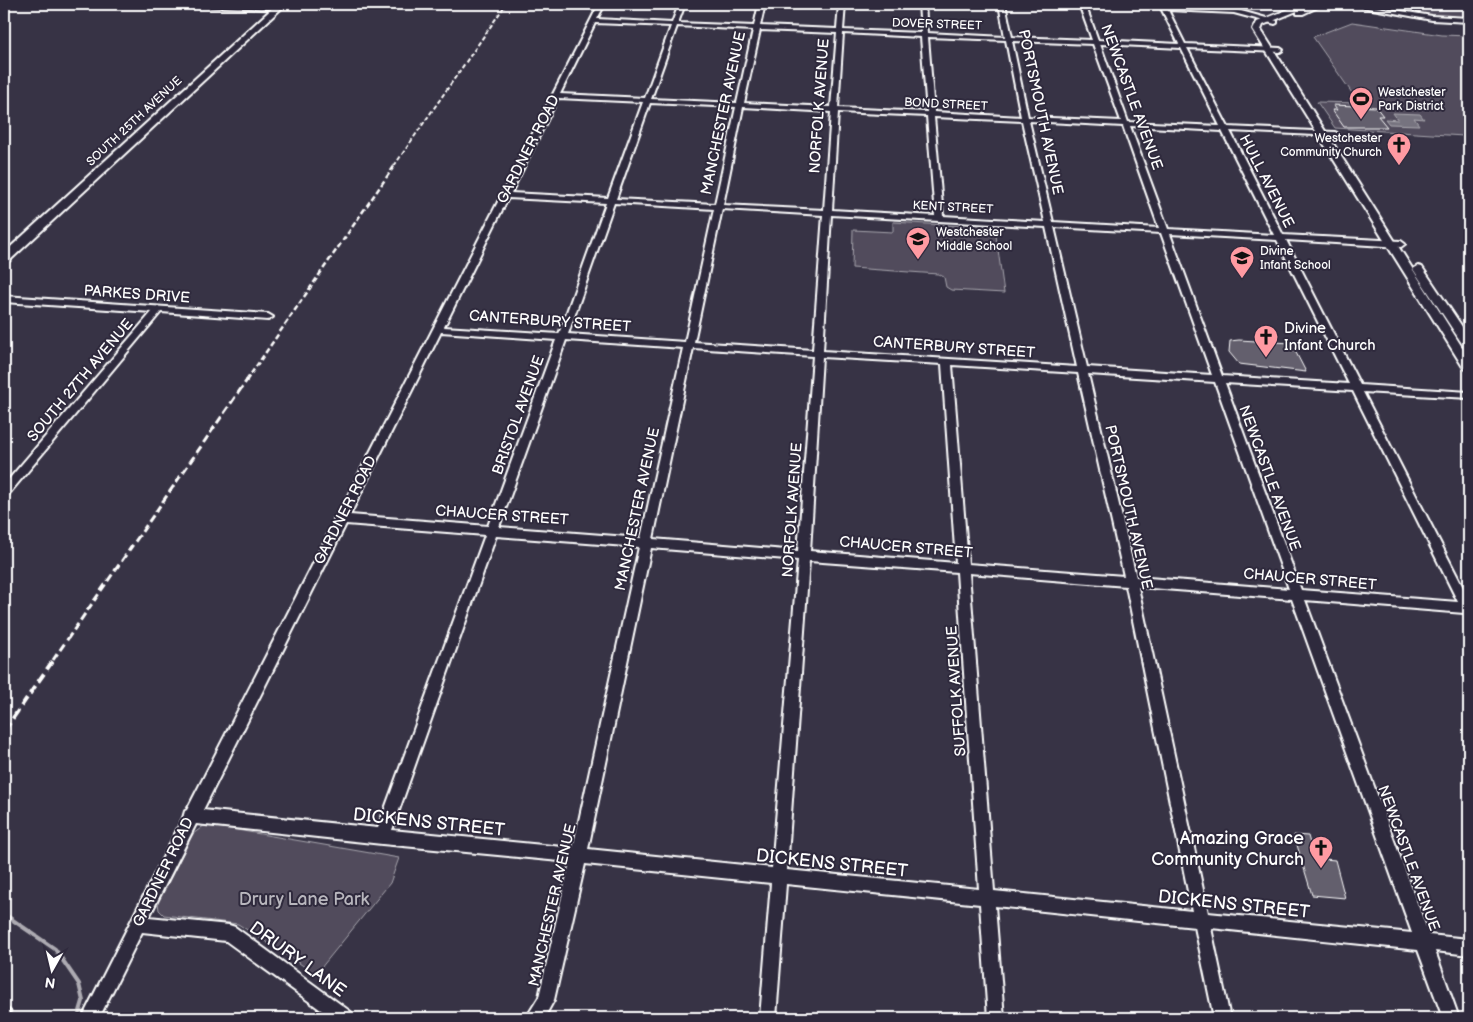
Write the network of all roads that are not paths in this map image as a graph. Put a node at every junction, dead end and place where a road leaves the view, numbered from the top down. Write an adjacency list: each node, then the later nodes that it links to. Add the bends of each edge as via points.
1 (199, 4): 12 (street)
2 (602, 4): 15 (street, GARDNER ROAD)
3 (682, 4): 17 (street, BRISTOL AVENUE)
4 (762, 4): 18 (street, MANCHESTER AVENUE)
5 (842, 4): 19 (street, NORFOLK AVENUE)
6 (922, 4): 20 (street)
7 (1002, 4): 21 (street, PORTSMOUTH AVENUE)
8 (1082, 4): 22 (street, NEWCASTLE AVENUE)
9 (1307, 4): 16 (street)
10 (1320, 4): 16 (street)
11 (1349, 4): 14 (street, via 1432,18)
12 (280, 5): 46 (main road, SOUTH 25TH AVENUE)
13 (1163, 6): 16 (street, via 1234,11); 23 (street, HULL AVENUE)
14 (1469, 20)
15 (593, 21): 17 (street, DOVER STREET); 25 (street, GARDNER ROAD)
16 (1271, 21): 24 (street, via 1260,24 1258,30)
17 (675, 24): 18 (street, DOVER STREET); 26 (street, BRISTOL AVENUE)
18 (757, 28): 19 (street, DOVER STREET); 27 (street, MANCHESTER AVENUE)
19 (840, 31): 20 (street, DOVER STREET); 28 (street, NORFOLK AVENUE)
20 (925, 35): 21 (street, DOVER STREET); 29 (street)
21 (1010, 38): 22 (street, DOVER STREET); 30 (street, PORTSMOUTH AVENUE)
22 (1096, 42): 23 (street, DOVER STREET); 31 (street, NEWCASTLE AVENUE)
23 (1183, 46): 24 (street, DOVER STREET); 32 (street, HULL AVENUE)
24 (1275, 50): 33 (street); 34 (street)
25 (555, 96): 26 (street, BOND STREET); 36 (street, GARDNER ROAD)
26 (648, 101): 27 (street, BOND STREET); 37 (street, BRISTOL AVENUE)
27 (740, 105): 28 (street, BOND STREET); 38 (street, MANCHESTER AVENUE)
28 (834, 110): 29 (street, BOND STREET); 39 (street, NORFOLK AVENUE)
29 (930, 114): 30 (street, BOND STREET); 40 (street)
30 (1025, 119): 31 (street, BOND STREET); 41 (street, PORTSMOUTH AVENUE)
31 (1125, 124): 32 (street, BOND STREET); 42 (street, NEWCASTLE AVENUE)
32 (1225, 128): 33 (street, BOND STREET); 43 (street, HULL AVENUE)
33 (1324, 133): 34 (street, BOND STREET); 44 (street)
34 (1337, 136)
35 (1348, 155): 45 (street)
36 (505, 195): 37 (street, KENT STREET); 50 (street, GARDNER ROAD)
37 (612, 201): 38 (street, KENT STREET); 51 (street, BRISTOL AVENUE)
38 (717, 207): 39 (street, KENT STREET); 52 (street, MANCHESTER AVENUE)
39 (826, 212): 40 (street, KENT STREET); 54 (street, NORFOLK AVENUE)
40 (939, 219): 41 (street, KENT STREET)
41 (1050, 225): 42 (street, KENT STREET); 57 (street, PORTSMOUTH AVENUE)
42 (1164, 231): 43 (street, KENT STREET); 58 (street, NEWCASTLE AVENUE)
43 (1280, 237): 44 (street, KENT STREET); 59 (street, HULL AVENUE)
44 (1390, 243): 45 (street, KENT STREET); 56 (street)
45 (1401, 244): 53 (street)
46 (4, 259)
47 (4, 299): 48 (street, PARKES DRIVE)
48 (159, 310): 49 (street, PARKES DRIVE); 61 (street, SOUTH 27TH AVENUE)
49 (268, 317)
50 (437, 329): 51 (street, CANTERBURY STREET); 62 (street, GARDNER ROAD)
51 (562, 337): 52 (street, CANTERBURY STREET); 63 (street, BRISTOL AVENUE)
52 (687, 345): 54 (street, CANTERBURY STREET); 64 (street, MANCHESTER AVENUE)
53 (1469, 345)
54 (818, 353): 55 (street, CANTERBURY STREET); 65 (street, NORFOLK AVENUE)
55 (947, 361): 57 (street, CANTERBURY STREET); 66 (street, SUFFOLK AVENUE)
56 (1469, 367)
57 (1082, 370): 58 (street, CANTERBURY STREET); 67 (street, PORTSMOUTH AVENUE)
58 (1218, 378): 59 (street, CANTERBURY STREET); 68 (street, NEWCASTLE AVENUE)
59 (1357, 387): 60 (street, CANTERBURY STREET); 69 (street, HULL AVENUE)
60 (1469, 395)
61 (4, 492)
62 (340, 519): 63 (street, CHAUCER STREET); 70 (street, GARDNER ROAD)
63 (492, 531): 64 (street, CHAUCER STREET); 71 (street, BRISTOL AVENUE)
64 (645, 542): 65 (street, CHAUCER STREET); 72 (street, MANCHESTER AVENUE)
65 (804, 555): 66 (street, CHAUCER STREET); 73 (street, NORFOLK AVENUE)
66 (964, 568): 67 (street, CHAUCER STREET); 74 (street, SUFFOLK AVENUE)
67 (1131, 581): 68 (street, CHAUCER STREET); 75 (street, PORTSMOUTH AVENUE)
68 (1297, 594): 69 (street, CHAUCER STREET); 77 (street, NEWCASTLE AVENUE)
69 (1469, 609)
70 (190, 816): 71 (street, DICKENS STREET); 76 (street, GARDNER ROAD)
71 (382, 837): 72 (street, DICKENS STREET)
72 (579, 856): 73 (street, DICKENS STREET); 81 (street, MANCHESTER AVENUE, via 546,1000)
73 (780, 876): 74 (street, DICKENS STREET); 82 (street, NORFOLK AVENUE)
74 (987, 897): 75 (street, DICKENS STREET); 83 (street, SUFFOLK AVENUE)
75 (1201, 919): 77 (street, DICKENS STREET); 84 (street, PORTSMOUTH AVENUE)
76 (138, 924): 79 (street, GARDNER ROAD); 80 (street, DRURY LANE, via 229,933)
77 (1423, 942): 78 (street, DICKENS STREET); 85 (street, NEWCASTLE AVENUE)
78 (1469, 947)
79 (90, 1018)
80 (345, 1018)
81 (534, 1018)
82 (768, 1018)
83 (996, 1018)
84 (1222, 1018)
85 (1451, 1018)

